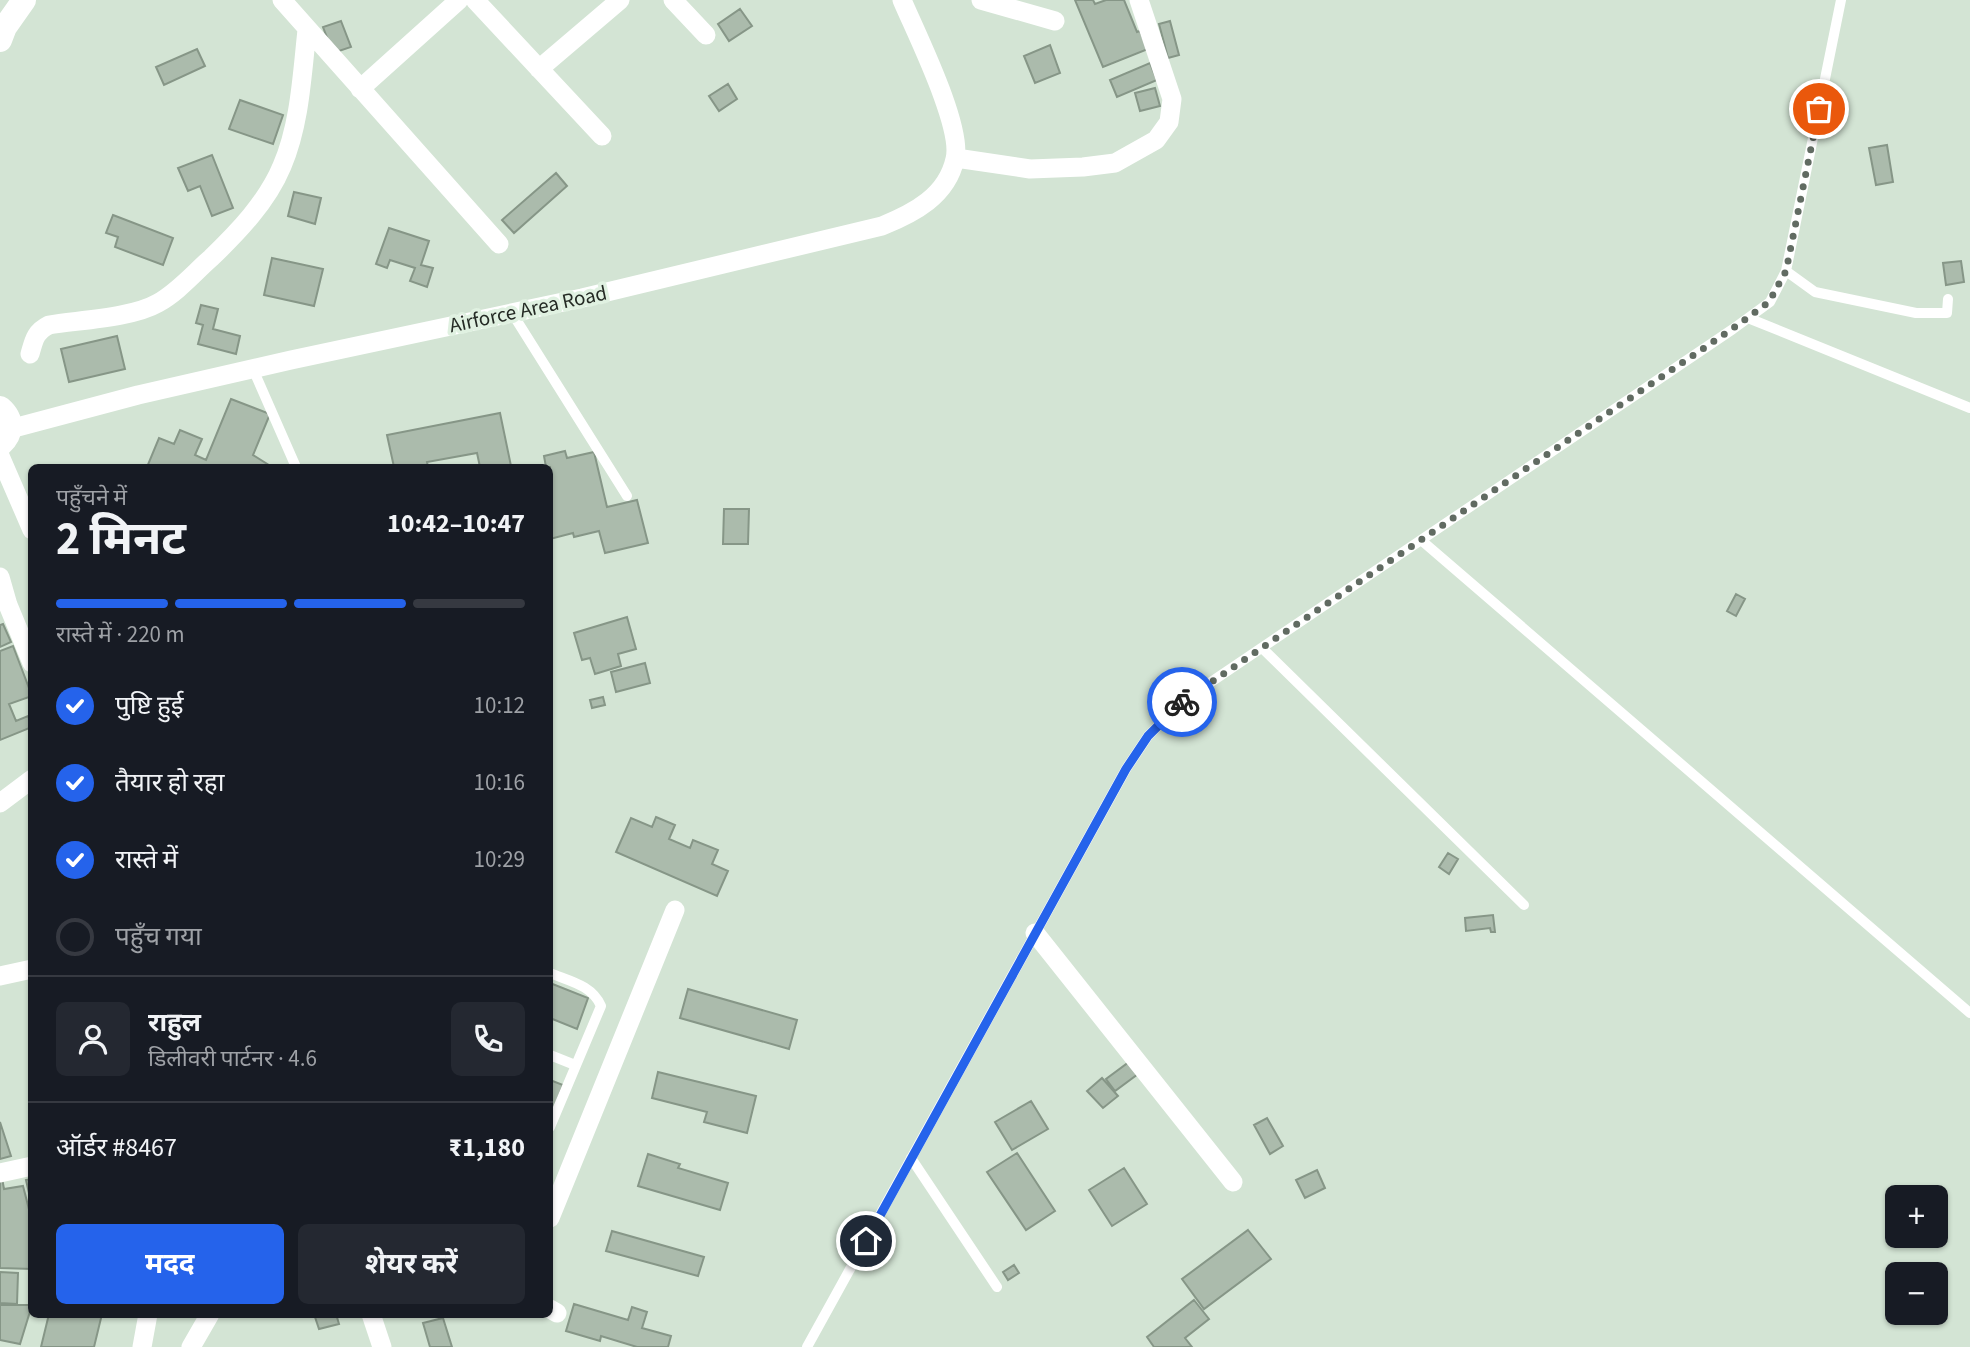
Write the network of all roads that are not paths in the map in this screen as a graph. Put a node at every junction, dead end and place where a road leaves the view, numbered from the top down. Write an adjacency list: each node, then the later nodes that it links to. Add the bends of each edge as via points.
1 (24, 0): 14 (street)
2 (282, 0): 12 (street)
3 (459, 0): 16 (street)
4 (475, 0): 15 (street)
5 (620, 0): 15 (street)
6 (902, 0): 18 (street, via 942,97 955,137)
7 (981, 0): 11 (street)
8 (1139, 0): 18 (street, via 1172,99 1169,122 1156,140 1115,163 1083,167 1030,169)
9 (1841, 0): 20 (lane)
10 (680, 2): 13 (street)
11 (1055, 21)
12 (307, 30): 16 (street); 24 (street, via 293,131 282,166 265,197 235,234 158,303 137,312 49,325 34,336)
13 (706, 35)
14 (0, 40)
15 (540, 69): 17 (street)
16 (360, 89): 19 (street)
17 (602, 136)
18 (956, 158): 22 (street, Airforce Area Road, via 930,200 912,214 882,226)
19 (499, 244)
20 (1786, 271): 21 (lane, via 1815,292 1916,313 1947,313); 23 (lane, via 1769,302)
21 (1948, 299)
22 (512, 313): 25 (street, Airforce Area Road); 30 (lane)
23 (1748, 317): 26 (lane); 32 (lane)
24 (30, 354)
25 (253, 369): 27 (street, Airforce Area Road, via 138,395); 29 (lane)
26 (1970, 408)
27 (2, 417)
28 (0, 456): 31 (street)
29 (295, 464)
30 (627, 496)
31 (28, 521)
32 (1421, 540): 34 (lane); 44 (lane)
33 (0, 577): 35 (street)
34 (1262, 648): 38 (lane); 40 (lane, via 1183,701 1148,736)
35 (28, 653)
36 (28, 782): 37 (street)
37 (0, 803)
38 (1524, 905)
39 (675, 910): 52 (street)
40 (1035, 933): 48 (lane); 51 (street)
41 (28, 970): 43 (street)
42 (553, 974): 46 (lane, via 587,988 601,1006)
43 (0, 976)
44 (1970, 1013)
45 (553, 1056): 46 (lane)
46 (575, 1065): 47 (lane)
47 (553, 1120)
48 (911, 1158): 53 (lane); 60 (lane)
49 (28, 1167): 50 (street)
50 (0, 1173)
51 (1233, 1182)
52 (553, 1211)
53 (996, 1287)
54 (147, 1318): 57 (street)
55 (208, 1318): 58 (street)
56 (372, 1318): 59 (street)
57 (142, 1347)
58 (191, 1347)
59 (382, 1347)
60 (807, 1347)

